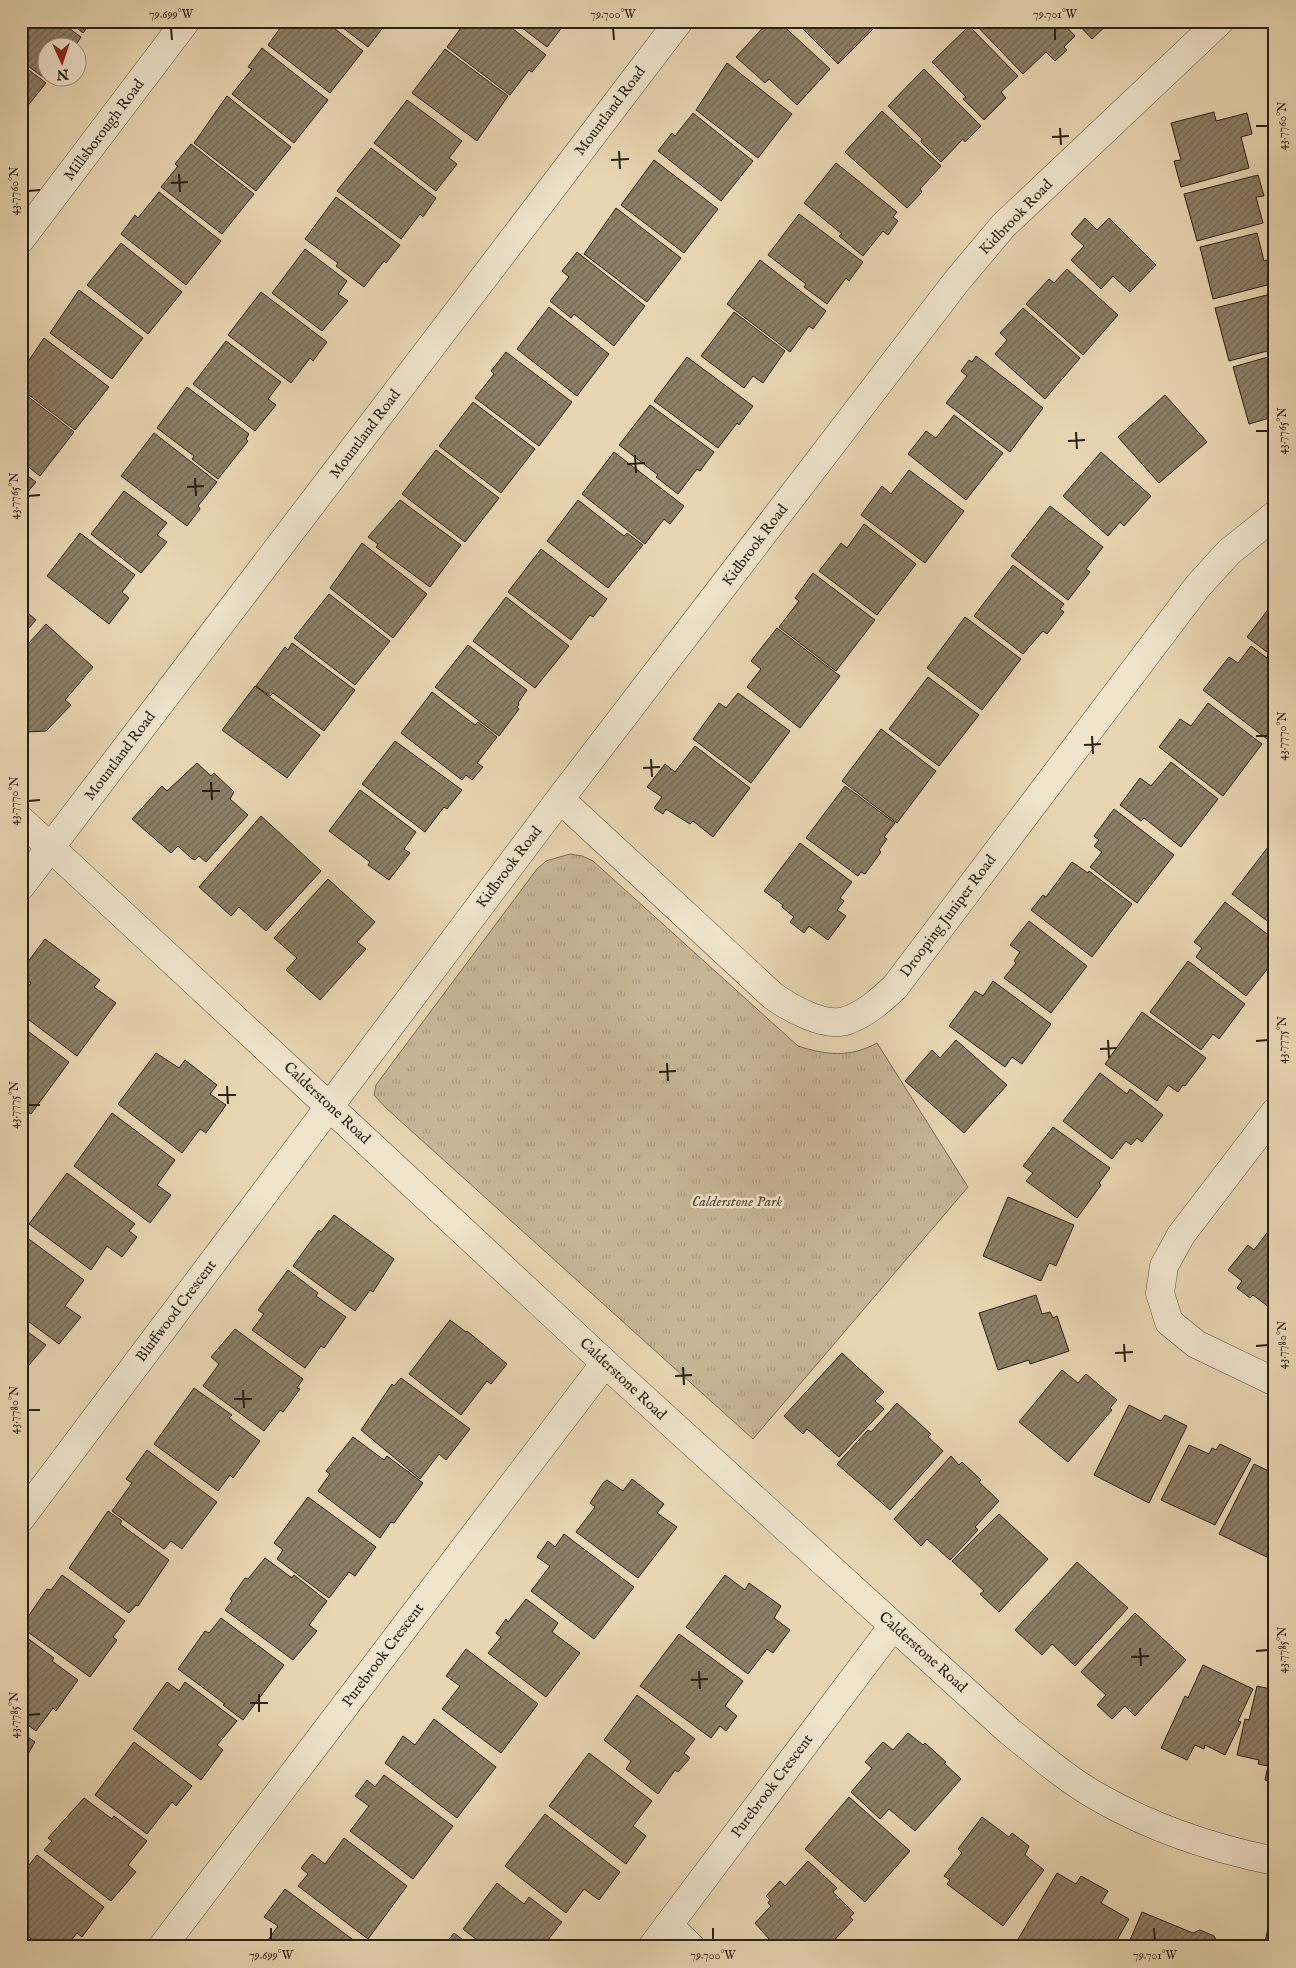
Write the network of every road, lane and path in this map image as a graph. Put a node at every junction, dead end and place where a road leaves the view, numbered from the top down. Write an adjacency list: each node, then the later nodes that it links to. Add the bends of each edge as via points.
1 (186, 21): 4 (street, Millsborough Road)
2 (680, 21): 8 (street, Mountland Road)
3 (1220, 21): 6 (street, Kidbrook Road, via 1003,226 956,282)
4 (21, 239)
5 (1275, 515): 6 (street, Drooping Juniper Road, via 1229,552 1198,586 895,987 873,1007 846,1021 819,1020 793,1010 773,996)
6 (560, 799): 10 (street, Kidbrook Road)
7 (21, 820): 8 (street, Calderstone Road)
8 (51, 847): 9 (street, Mountland Road); 10 (street, Calderstone Road)
9 (21, 886)
10 (330, 1105): 12 (street, Calderstone Road); 14 (street, Bluffwood Crescent)
11 (1275, 1112): 13 (street, via 1181,1235 1164,1266 1160,1293 1169,1322 1196,1344)
12 (605, 1363): 15 (street, Calderstone Road); 18 (street, Purebrook Crescent)
13 (1275, 1382)
14 (21, 1518)
15 (893, 1626): 16 (street, Calderstone Road, via 1009,1731 1054,1768 1099,1797 1186,1836 1236,1853); 17 (street, Purebrook Crescent)
16 (1275, 1861)
17 (668, 1926): 19 (street, Purebrook Crescent); 20 (street)
18 (162, 1947)
19 (652, 1947)
20 (691, 1947)

